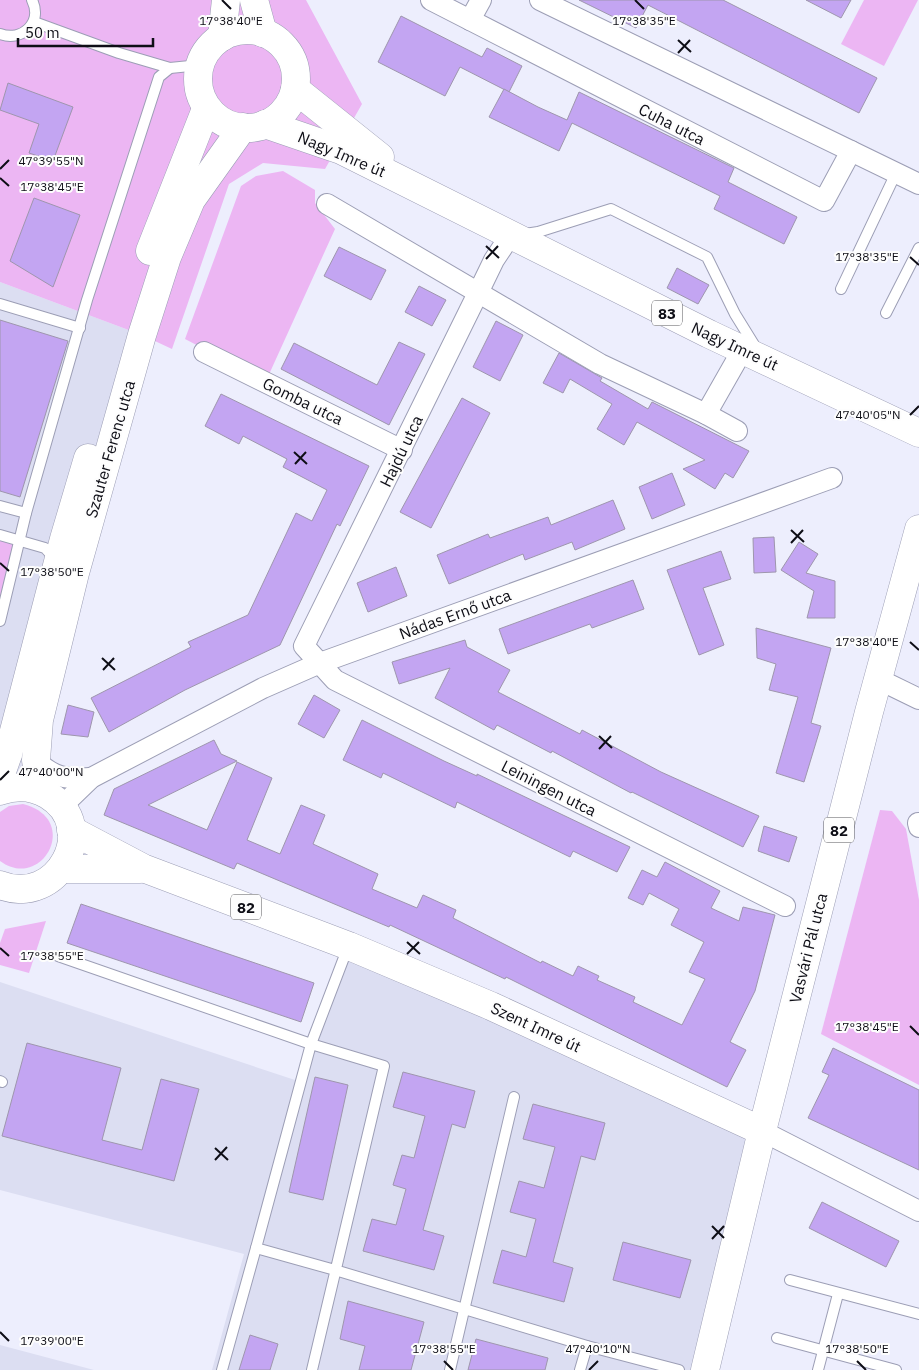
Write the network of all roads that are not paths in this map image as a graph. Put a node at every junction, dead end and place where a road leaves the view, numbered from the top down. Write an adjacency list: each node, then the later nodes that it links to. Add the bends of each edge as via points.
1 (32, 0): 8 (lane, via 36,14)
2 (226, 0): 11 (main road)
3 (254, 0): 9 (main road)
4 (431, 0): 7 (street, Cuha utca)
5 (481, 0): 7 (street)
6 (540, 0): 17 (street)
7 (470, 20): 17 (street, Cuha utca, via 824,201)
8 (34, 22): 10 (lane, via 23,34 15,37); 13 (lane)
9 (263, 33): 11 (main road, via 237,31); 14 (main road, via 282,44 291,57 296,73)
10 (0, 34)
11 (222, 37): 12 (main road, via 210,47)
12 (200, 65): 13 (lane); 15 (main road, via 200,93)
13 (170, 68): 28 (lane, via 159,77)
14 (295, 89): 16 (main road, via 290,104 279,116); 20 (main road, Nagy Imre út / 83)
15 (206, 109): 16 (main road, 83, via 234,126); 41 (main road, Szauter Ferenc utca, via 149,255)
16 (254, 126): 20 (main road, Nagy Imre út / 83, via 341,150); 47 (main road, Szauter Ferenc utca, via 191,200 164,265 75,573 39,720)
17 (851, 151): 18 (street)
18 (896, 173): 19 (street); 24 (lane)
19 (919, 184)
20 (418, 188): 22 (main road, Nagy Imre út / 83)
21 (327, 204): 25 (street)
22 (510, 236): 25 (street, Hajdú utca); 30 (main road, Nagy Imre út / 83); 30 (lane, via 538,232 611,209 707,258)
23 (919, 248): 27 (lane)
24 (841, 289)
25 (478, 292): 31 (street, via 600,364); 34 (street, Hajdú utca)
26 (0, 304): 28 (lane)
27 (886, 313)
28 (80, 328): 37 (lane)
29 (204, 352): 34 (street, Gomba utca)
30 (753, 354): 31 (street); 33 (main road, Nagy Imre út / 83)
31 (706, 414): 32 (street)
32 (737, 431)
33 (919, 433)
34 (402, 450): 44 (street, Hajdú utca, via 304,646)
35 (832, 478): 44 (street, Nádas Ernő utca)
36 (0, 506): 37 (lane)
37 (26, 513): 40 (lane)
38 (919, 529): 45 (main road, Vasvári Pál utca / 82)
39 (0, 535): 40 (lane)
40 (20, 540): 41 (lane); 42 (lane)
41 (55, 552): 48 (main road, Szauter Ferenc utca)
42 (4, 590): 43 (lane)
43 (0, 621)
44 (320, 663): 49 (street, Nádas Ernő utca, via 263,688); 55 (street, Leiningen utca, via 334,680)
45 (878, 678): 46 (street); 60 (main road, Vasvári Pál utca / 82)
46 (919, 698)
47 (36, 760): 49 (street, Nádas Ernő utca, via 53,775 72,780); 51 (main road, Szauter Ferenc utca)
48 (3, 766)
49 (91, 778): 51 (street, Nádas Ernő utca)
50 (0, 792): 51 (main road, 82, via 25,787)
51 (58, 809): 52 (main road, Szent Imre út / 82); 53 (main road, Szauter Ferenc utca, via 71,847)
52 (143, 868): 53 (main road, Szent Imre út / 82); 56 (main road, Szent Imre út / 82)
53 (61, 869): 54 (main road, via 41,885 26,889)
54 (0, 885)
55 (785, 906)
56 (348, 946): 58 (lane); 60 (main road, Szent Imre út / 82, via 491,1006)
57 (58, 956): 58 (lane)
58 (311, 1044): 62 (lane); 63 (lane, via 384,1066)
59 (514, 1097): 66 (lane)
60 (762, 1131): 61 (street, Szent Imre út); 76 (main road, Vasvári Pál utca)
61 (919, 1211)
62 (256, 1248): 63 (lane); 71 (lane)
63 (335, 1270): 66 (lane); 72 (lane)
64 (790, 1280): 65 (lane)
65 (838, 1294): 67 (lane); 70 (lane)
66 (465, 1308): 69 (lane); 73 (lane)
67 (919, 1314)
68 (777, 1338): 70 (lane)
69 (587, 1346): 74 (lane); 75 (lane)
70 (823, 1351): 77 (lane); 78 (lane)
71 (222, 1370)
72 (312, 1370)
73 (450, 1370)
74 (580, 1370)
75 (679, 1370)
76 (705, 1370)
77 (818, 1370)
78 (896, 1370)

